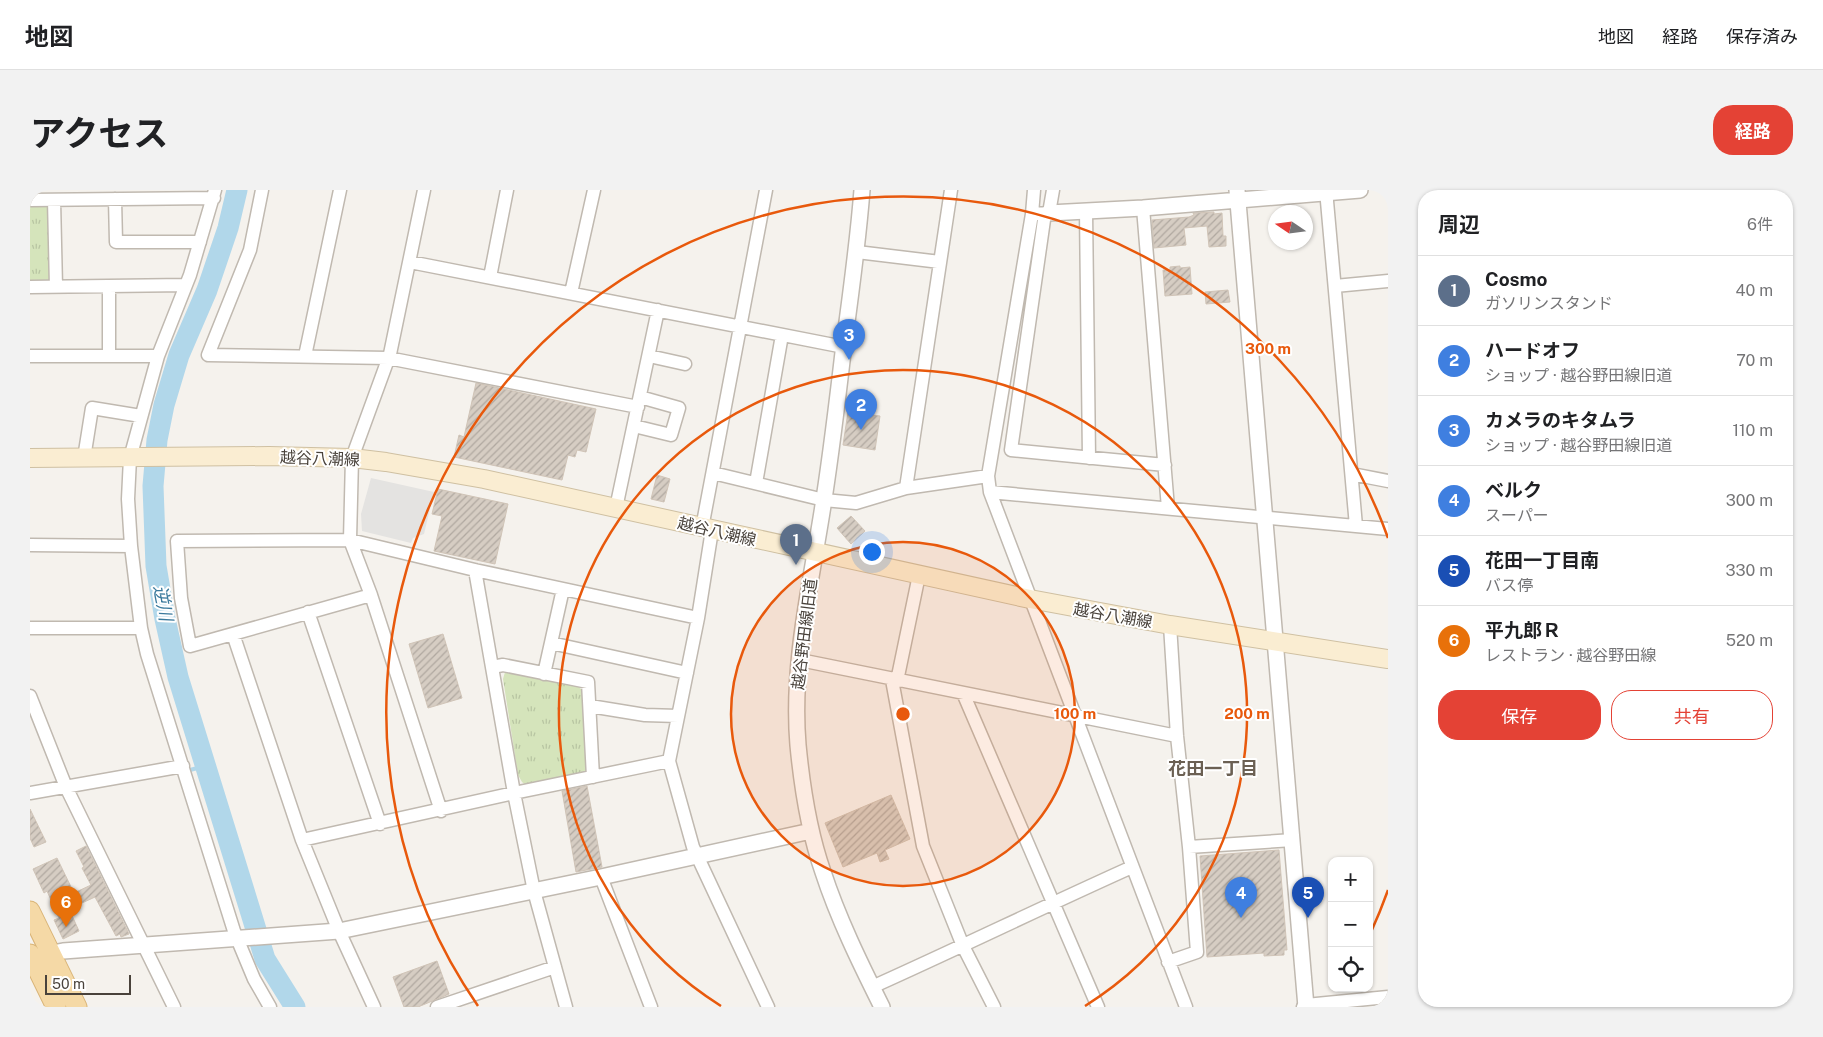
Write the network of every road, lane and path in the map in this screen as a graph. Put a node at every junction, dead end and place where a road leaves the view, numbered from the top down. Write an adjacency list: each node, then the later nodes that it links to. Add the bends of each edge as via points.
1 (262, 190): 41 (street, via 250,250 208,355)
2 (340, 190): 41 (street)
3 (424, 190): 24 (street)
4 (507, 190): 26 (street)
5 (594, 190): 33 (street)
6 (766, 190): 35 (street)
7 (862, 190): 23 (street, 越谷野田線旧道)
8 (951, 190): 25 (street)
9 (1034, 190): 21 (street)
10 (1053, 190): 20 (street)
11 (1360, 190): 12 (street)
12 (1327, 191): 14 (street); 30 (street)
13 (214, 194): 15 (street); 22 (street)
14 (1238, 195): 18 (street); 64 (street)
15 (116, 199): 17 (street); 22 (street, via 116,242)
16 (30, 200): 17 (street)
17 (54, 200): 32 (street)
18 (1143, 208): 19 (street); 53 (street)
19 (1086, 211): 20 (street); 52 (street)
20 (1047, 213): 21 (street); 52 (street, via 1011,450)
21 (1032, 214): 56 (street)
22 (200, 242): 28 (street)
23 (857, 252): 25 (street); 37 (street, 越谷野田線旧道)
24 (410, 262): 26 (street); 43 (street)
25 (940, 262): 59 (street)
26 (490, 277): 33 (street)
27 (1388, 281): 30 (street)
28 (186, 285): 29 (street); 40 (street)
29 (109, 286): 32 (street); 39 (street)
30 (1335, 286): 55 (street)
31 (30, 287): 32 (street)
32 (56, 287)
33 (571, 293): 34 (street)
34 (658, 310): 35 (street); 42 (street)
35 (740, 326): 36 (street); 54 (street)
36 (782, 335): 37 (street); 58 (street)
37 (844, 347): 61 (street, 越谷野田線旧道)
38 (30, 356): 39 (street)
39 (109, 356): 40 (street)
40 (158, 356): 46 (street)
41 (305, 356): 43 (street)
42 (649, 356): 44 (street); 45 (street)
43 (388, 358): 45 (street); 51 (street)
44 (685, 364)
45 (639, 402): 47 (street); 47 (street, via 679,408 671,435)
46 (141, 416): 49 (street, via 92,408); 50 (street)
47 (634, 426): 62 (street)
48 (30, 458): 49 (main road)
49 (84, 458): 50 (main road)
50 (134, 458): 51 (main road, 越谷八潮線); 70 (street, via 128,499)
51 (352, 458): 62 (main road, 越谷八潮線, via 447,471); 68 (street)
52 (1089, 458): 53 (street)
53 (1164, 465): 63 (street)
54 (713, 473): 58 (street); 66 (street)
55 (1352, 474): 57 (street); 65 (street)
56 (988, 476): 59 (street); 60 (street)
57 (1388, 481)
58 (756, 483): 61 (street)
59 (906, 488): 61 (street, via 856,502)
60 (990, 492): 63 (street); 76 (street)
61 (824, 500): 71 (street, 越谷野田線旧道)
62 (616, 508): 66 (main road, 越谷八潮線)
63 (1168, 508): 64 (street)
64 (1265, 517): 65 (street); 83 (street)
65 (1356, 526): 67 (street)
66 (707, 529): 71 (main road, 越谷八潮線); 78 (street)
67 (1388, 529)
68 (350, 540): 72 (street); 75 (street); 82 (street, via 177,541 190,646)
69 (30, 545): 70 (street)
70 (131, 546): 81 (street)
71 (815, 553): 73 (main road, 越谷八潮線); 86 (street, 越谷野田線旧道)
72 (475, 570): 74 (street); 87 (street)
73 (919, 576): 76 (main road, 越谷八潮線); 90 (street)
74 (563, 589): 78 (street); 84 (street)
75 (371, 595): 77 (street); 103 (street)
76 (1030, 599): 79 (main road, 越谷八潮線); 94 (street)
77 (308, 612): 82 (street); 104 (street)
78 (698, 618): 88 (street)
79 (1170, 625): 83 (main road, 越谷八潮線); 96 (street)
80 (30, 628): 81 (street)
81 (141, 628): 98 (street)
82 (233, 634): 106 (street)
83 (1275, 641): 85 (main road, 越谷八潮線); 107 (street)
84 (551, 643): 88 (street); 89 (street)
85 (1388, 659)
86 (800, 660): 90 (street); 105 (street, 越谷野田線旧道, via 796,696 798,744)
87 (492, 667): 89 (street, via 502,665); 102 (street)
88 (687, 673): 95 (street)
89 (544, 674): 93 (street, via 588,682)
90 (894, 680): 91 (street); 118 (street, via 923,846)
91 (963, 693): 94 (street); 113 (street)
92 (30, 696): 100 (street)
93 (590, 706): 95 (street, via 646,716); 99 (street)
94 (1074, 714): 96 (street); 110 (street)
95 (678, 716): 97 (street)
96 (1177, 736): 108 (street)
97 (669, 761): 99 (street); 109 (street)
98 (183, 766): 100 (street); 116 (street)
99 (593, 777): 102 (street)
100 (66, 787): 101 (street); 117 (street)
101 (30, 793)
102 (514, 793): 103 (street); 112 (street)
103 (441, 810): 104 (street)
104 (380, 824): 106 (street)
105 (811, 830): 109 (street); 123 (street, 越谷野田線旧道, via 822,872)
106 (302, 840): 115 (street)
107 (1293, 840): 108 (street); 126 (street)
108 (1189, 847): 121 (street, via 1197,952)
109 (697, 857): 111 (street); 135 (street)
110 (1132, 868): 113 (street); 121 (street)
111 (601, 877): 112 (street); 134 (street)
112 (534, 891): 115 (street); 122 (street)
113 (1053, 902): 118 (street); 137 (street)
114 (30, 911): 119 (main road)
115 (339, 930): 116 (street); 131 (street)
116 (242, 938): 117 (street); 130 (street, via 254,979)
117 (144, 944): 119 (street); 129 (street)
118 (964, 946): 123 (street); 136 (street)
119 (50, 952): 120 (street); 128 (main road)
120 (31, 958): 127 (main road)
121 (1168, 962): 138 (street)
122 (555, 967): 132 (street); 133 (street)
123 (872, 987): 125 (street, 越谷野田線旧道)
124 (1388, 997): 126 (street)
125 (878, 1006)
126 (1305, 1006)
127 (56, 1007)
128 (77, 1007)
129 (174, 1007)
130 (270, 1007)
131 (374, 1007)
132 (437, 1007)
133 (566, 1007)
134 (652, 1007)
135 (768, 1007)
136 (994, 1007)
137 (1098, 1007)
138 (1186, 1007)

